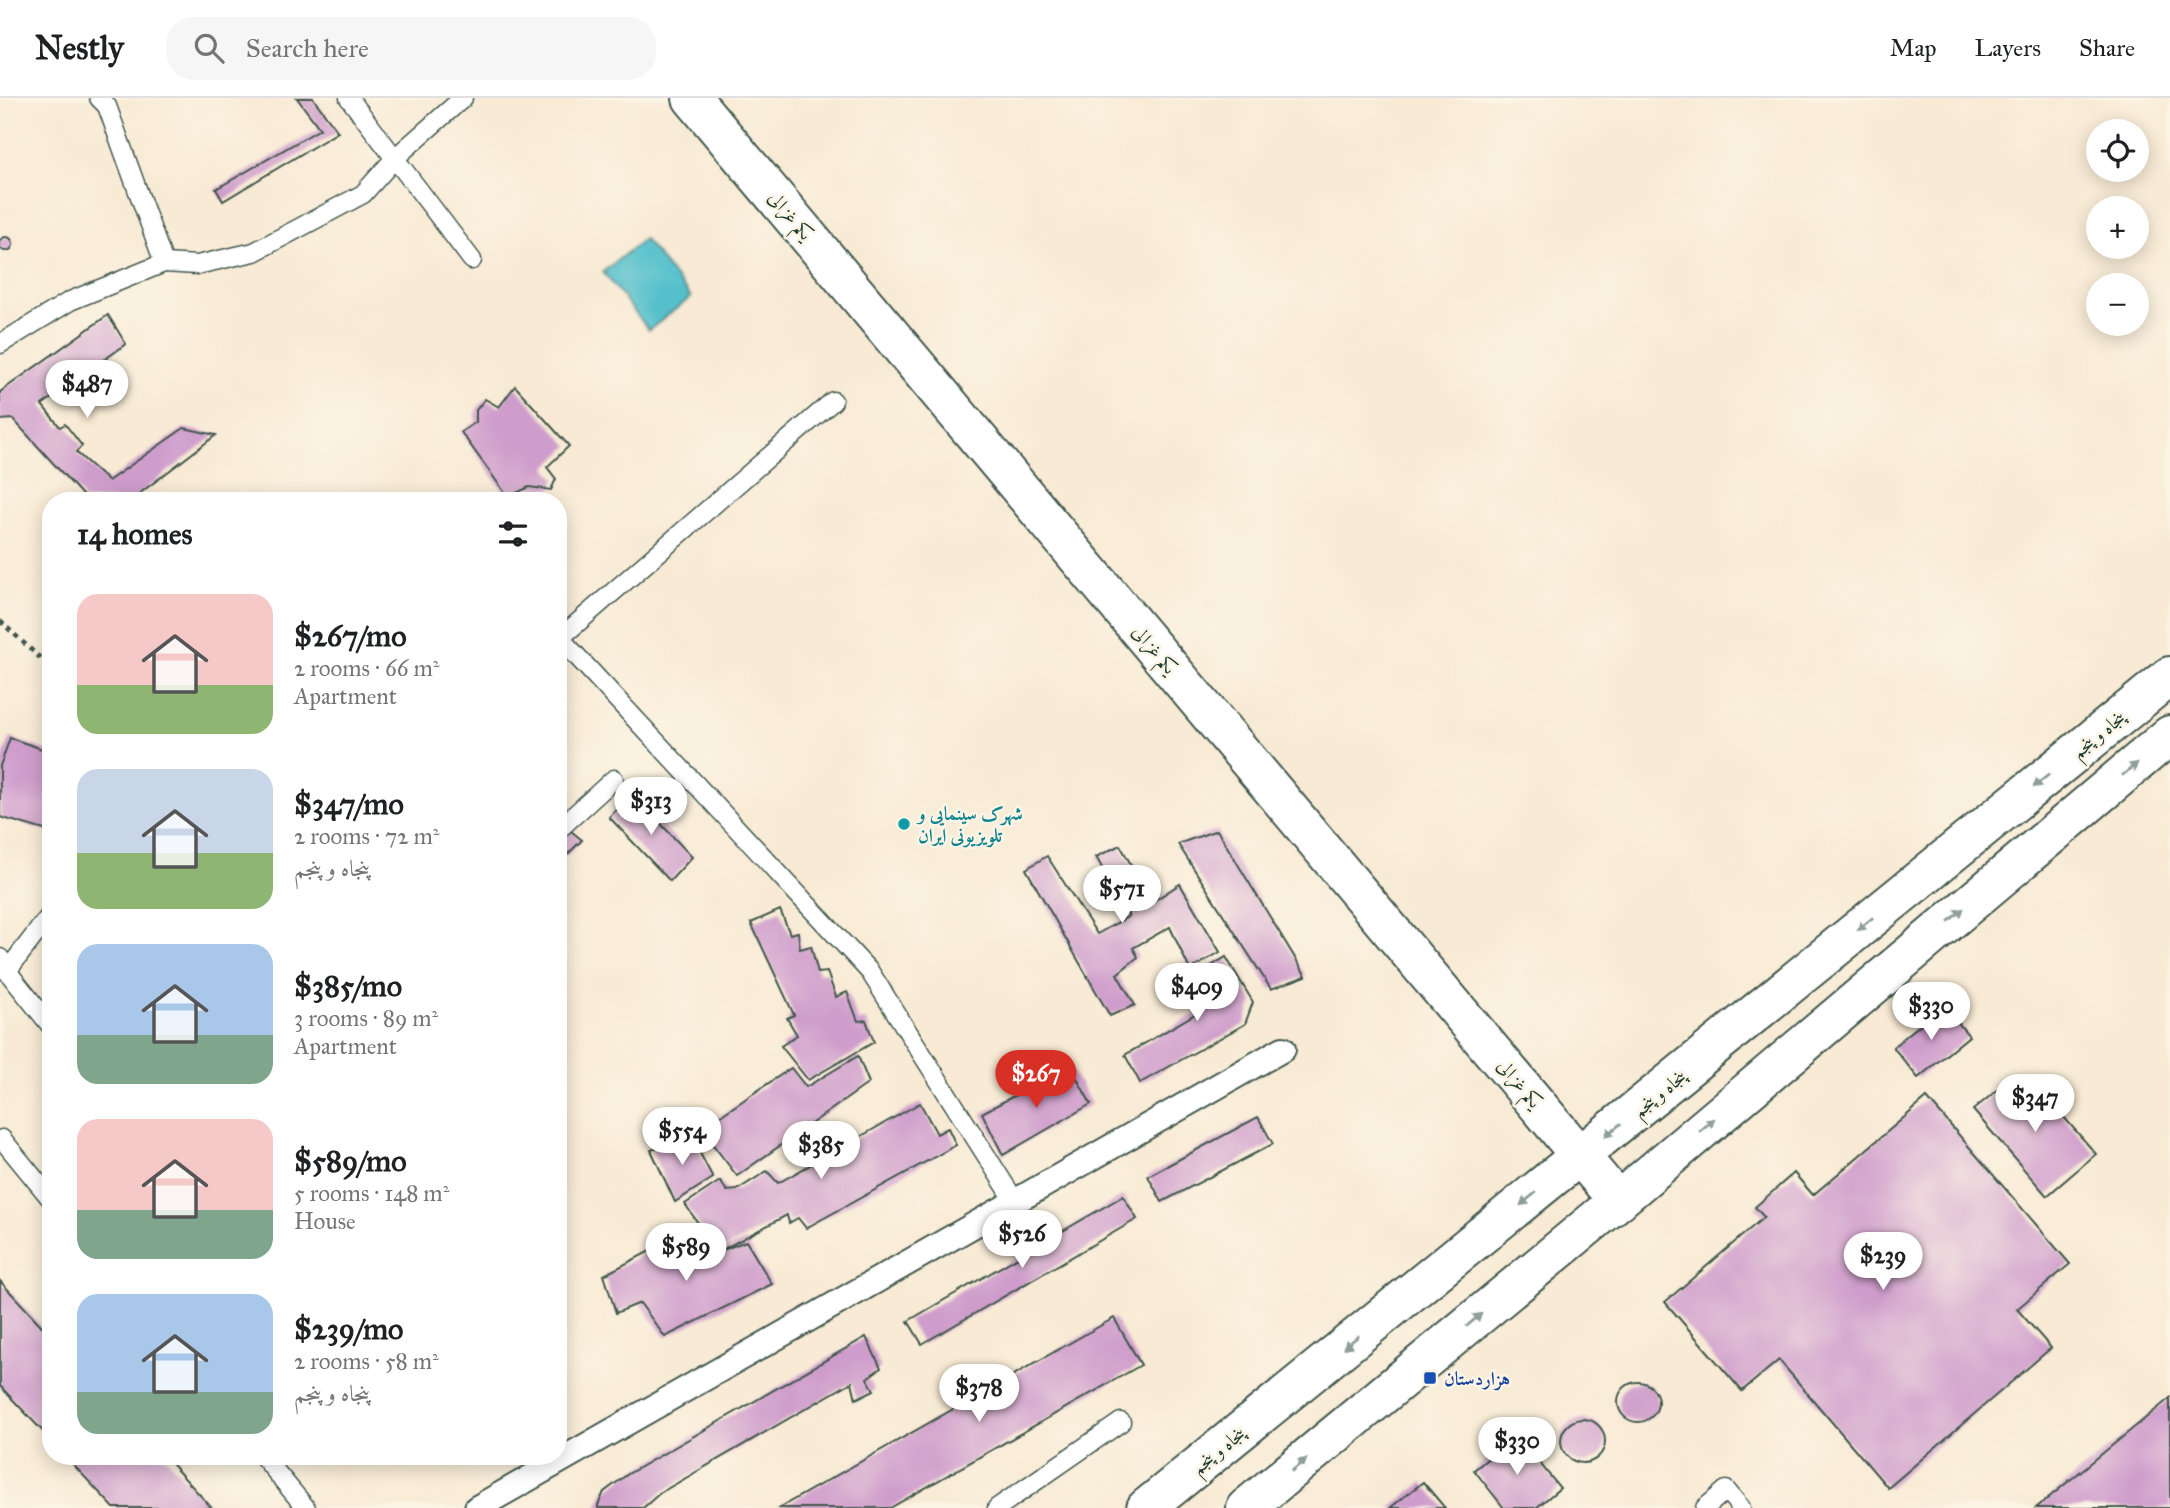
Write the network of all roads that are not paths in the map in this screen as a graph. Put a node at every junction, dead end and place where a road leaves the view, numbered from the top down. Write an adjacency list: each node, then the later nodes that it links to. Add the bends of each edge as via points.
1 (99, 98): 7 (lane, via 107,106)
2 (349, 98): 5 (lane)
3 (463, 98): 5 (lane)
4 (692, 98): 21 (main road, یکم غزالی)
5 (396, 157): 6 (lane); 7 (lane, via 363,194 254,252 197,265)
6 (472, 260)
7 (164, 263): 8 (lane, via 70,301)
8 (0, 344)
9 (833, 401): 10 (lane)
10 (567, 632)
11 (567, 646): 23 (lane, via 870,972)
12 (2170, 676): 21 (main road, پنجاه و پنجم, one-way to 21)
13 (2170, 735): 24 (main road, one-way to 13)
14 (614, 779): 15 (lane)
15 (567, 822)
16 (42, 924): 17 (lane)
17 (4, 964): 18 (lane)
18 (42, 1014)
19 (1283, 1049): 23 (street)
20 (1, 1139): 22 (lane)
21 (1581, 1156): 24 (main road, یکم غزالی); 32 (main road, پنجاه و پنجم, one-way to 32)
22 (42, 1188)
23 (1015, 1201): 26 (street)
24 (1618, 1201): 33 (main road, one-way to 24)
25 (1121, 1422): 31 (lane)
26 (567, 1456)
27 (270, 1465): 29 (lane)
28 (551, 1465): 30 (street)
29 (306, 1508)
30 (475, 1508)
31 (997, 1508)
32 (1146, 1508)
33 (1246, 1508)
34 (1706, 1508): 35 (lane, via 1726,1490)
35 (1741, 1508)

